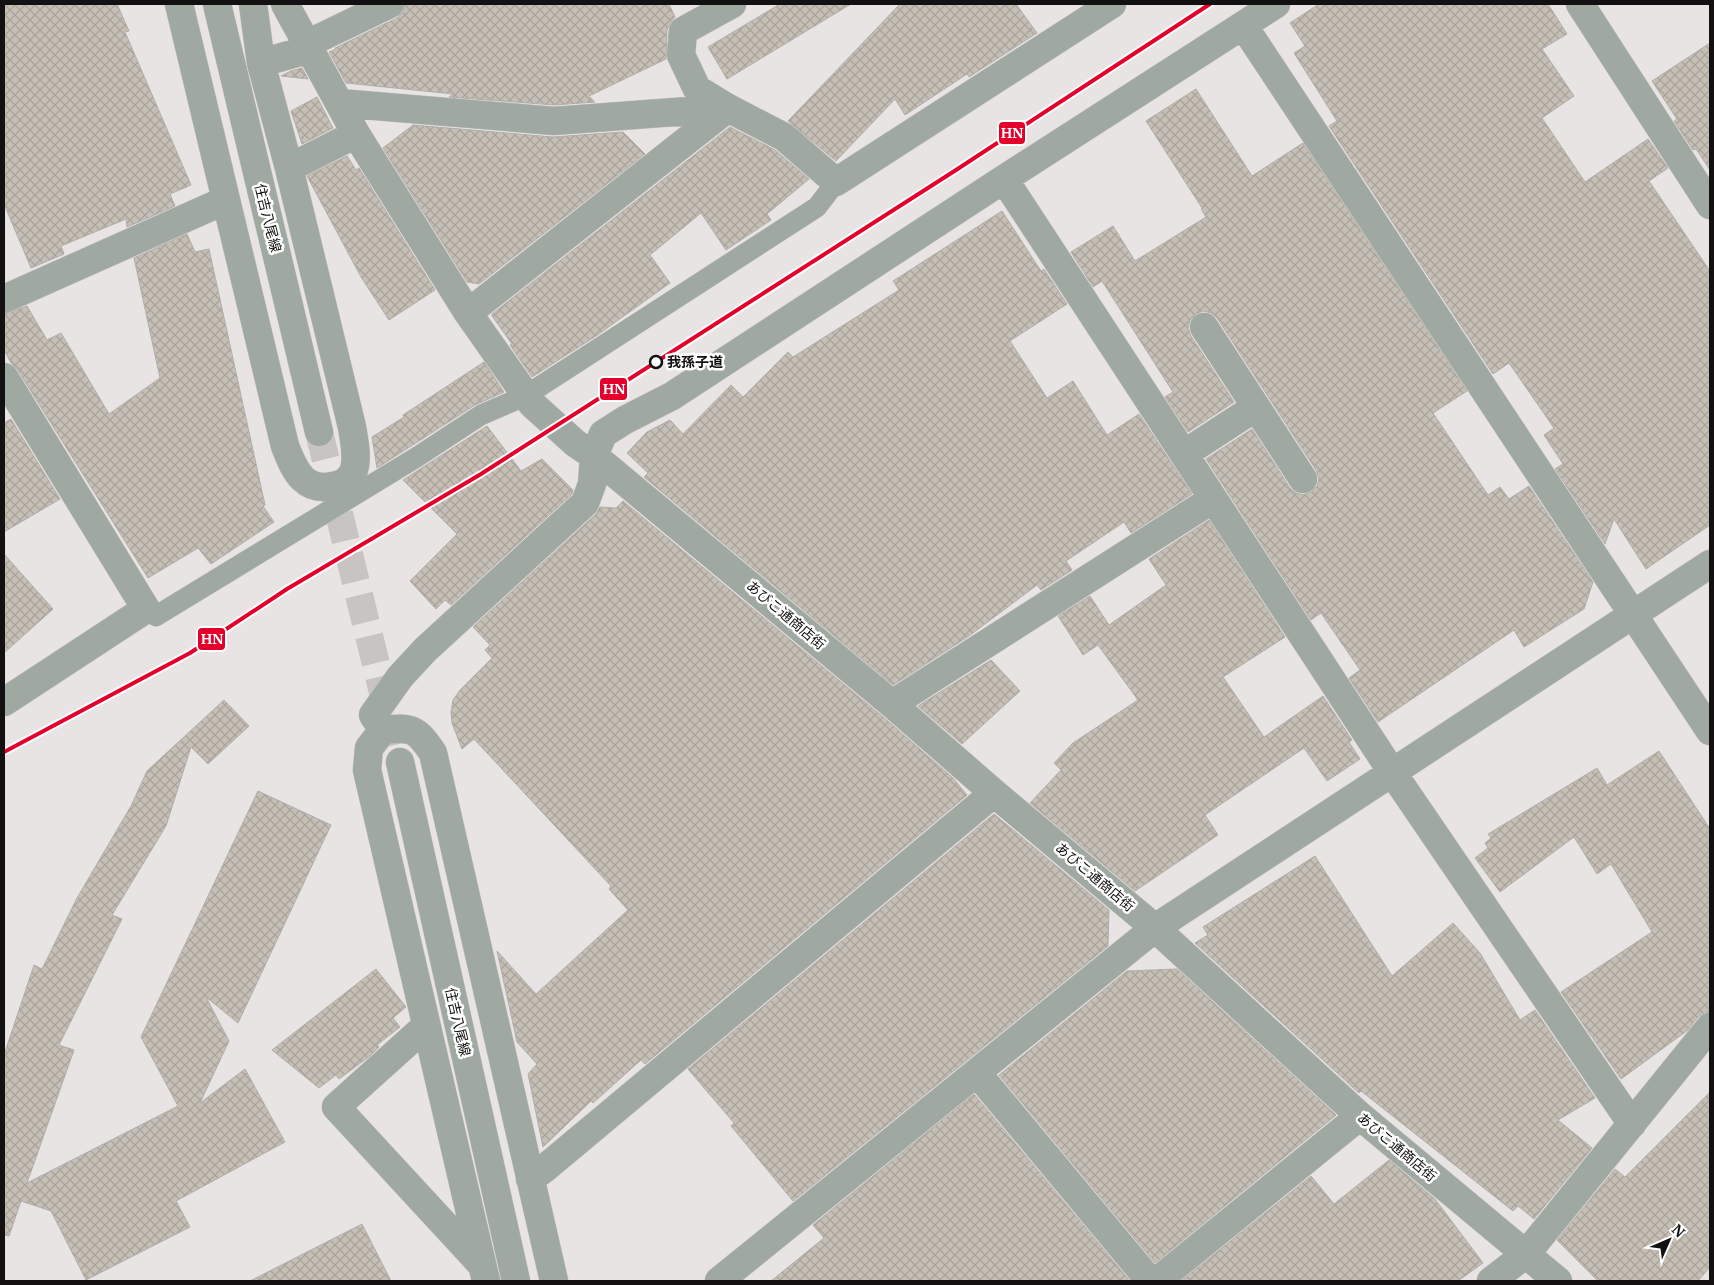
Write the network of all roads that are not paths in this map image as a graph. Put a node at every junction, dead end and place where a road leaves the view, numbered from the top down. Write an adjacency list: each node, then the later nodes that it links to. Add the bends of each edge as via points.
1 (179, 4): 20 (street)
2 (216, 4): 28 (street, 住吉八尾線)
3 (253, 4): 13 (street)
4 (285, 4): 12 (street, あびこ通商店街)
5 (390, 4): 12 (street)
6 (732, 4): 10 (street)
7 (1112, 4): 19 (street)
8 (1276, 4): 11 (street)
9 (1580, 4): 21 (street)
10 (697, 12): 15 (street, via 683,31 680,55 697,89)
11 (1243, 25): 18 (street); 35 (street)
12 (308, 46): 13 (street); 14 (street, あびこ通商店街)
13 (261, 63): 17 (street)
14 (339, 103): 15 (street, via 554,121); 16 (street, あびこ通商店街)
15 (728, 108): 19 (street, via 784,137); 23 (street)
16 (356, 134): 17 (street); 23 (street, あびこ通商店街)
17 (289, 168): 20 (street, via 354,442 354,469 349,478 339,484 323,488 306,482 293,467)
18 (1004, 179): 29 (street); 30 (street, via 672,396 603,434)
19 (836, 182): 26 (lane, via 817,207)
20 (226, 200): 22 (street)
21 (1710, 205)
22 (4, 299)
23 (468, 313): 26 (street, あびこ通商店街)
24 (1204, 327): 27 (street)
25 (4, 377): 34 (street)
26 (525, 396): 30 (street, あびこ通商店街, via 555,426); 34 (lane, via 481,415 156,616)
27 (1256, 407): 29 (street); 31 (street)
28 (320, 432)
29 (1184, 454): 32 (street)
30 (594, 456): 37 (street, あびこ通商店街); 38 (street, via 592,484 585,503 425,650 400,677 373,715)
31 (1303, 479)
32 (1213, 499): 37 (street); 41 (street)
33 (1710, 564): 35 (street)
34 (146, 609): 36 (street)
35 (1634, 614): 39 (street); 41 (street)
36 (5, 700)
37 (892, 704): 42 (street, あびこ通商店街)
38 (383, 730): 44 (street, via 369,748 367,770); 49 (street, via 406,728 422,736 433,753)
39 (1710, 731)
40 (400, 762): 52 (street, 住吉八尾線)
41 (1392, 772): 43 (street); 48 (street)
42 (994, 793): 43 (street, あびこ通商店街); 49 (street)
43 (1155, 928): 46 (street); 47 (street, あびこ通商店街)
44 (426, 1026): 51 (street); 51 (street, via 336,1107)
45 (1710, 1027): 48 (street)
46 (977, 1073): 54 (street); 55 (street)
47 (1360, 1116): 50 (street, あびこ通商店街); 56 (street)
48 (1632, 1124): 50 (street)
49 (530, 1179): 53 (street)
50 (1526, 1254): 57 (street); 58 (street, あびこ通商店街)
51 (484, 1273)
52 (516, 1281)
53 (554, 1281)
54 (719, 1281)
55 (1150, 1281)
56 (1157, 1281)
57 (1491, 1281)
58 (1558, 1281)

